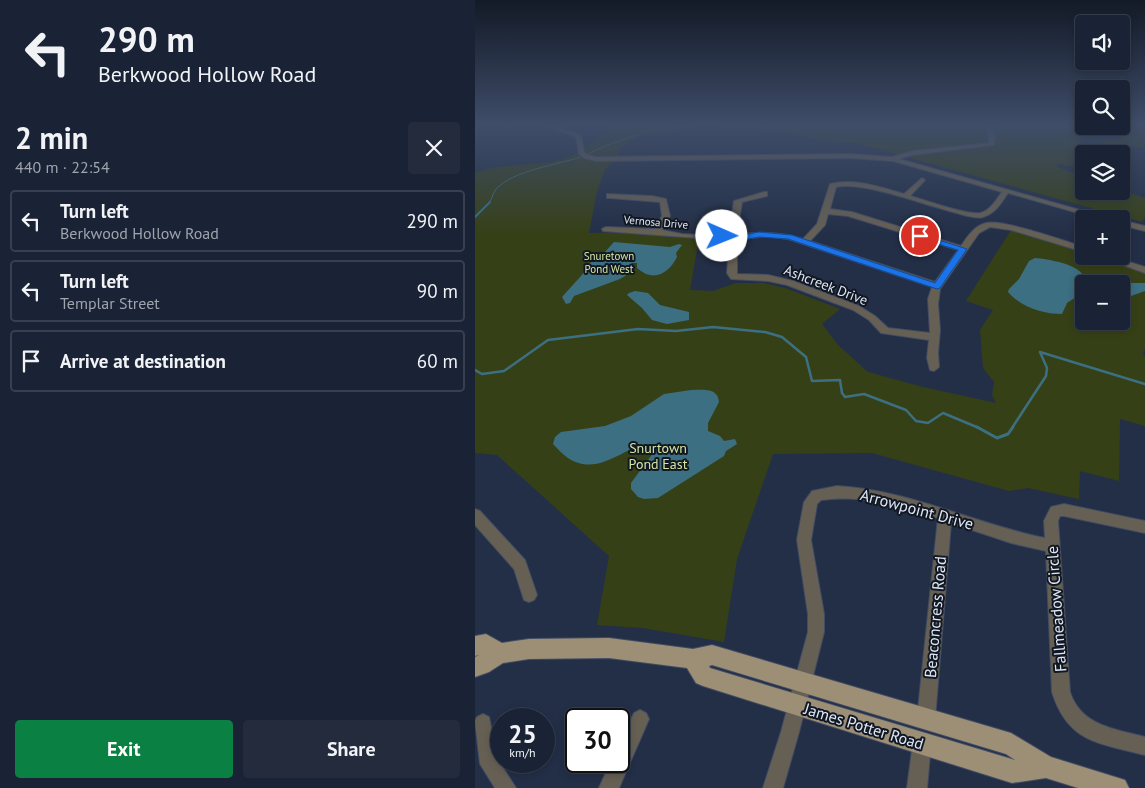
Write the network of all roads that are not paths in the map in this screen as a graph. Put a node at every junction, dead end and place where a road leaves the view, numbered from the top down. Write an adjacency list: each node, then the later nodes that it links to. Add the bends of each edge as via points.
1 (903, 162): 3 (street)
2 (922, 180): 6 (street)
3 (1007, 190): 7 (street); 8 (street)
4 (764, 194): 16 (street, via 738,201)
5 (611, 196): 15 (street, via 663,201 666,216)
6 (905, 197): 9 (street, via 840,183 833,186); 10 (street)
7 (993, 209): 10 (street); 11 (street)
8 (1077, 210)
9 (825, 211): 17 (street, via 820,226); 19 (street, via 849,214)
10 (977, 221): 11 (street); 11 (street); 19 (street)
11 (991, 222): 18 (street)
12 (1130, 225): 14 (street)
13 (605, 229): 15 (street, Vernosa Drive)
14 (1145, 229)
15 (657, 232): 16 (street, Vernosa Drive, via 676,236)
16 (733, 236): 17 (street, Vernosa Drive, via 782,236); 23 (street, Ashcreek Drive, via 731,273 734,277 768,278 790,283 856,308 885,331)
17 (804, 242): 22 (street, Vernosa Drive)
18 (1075, 247)
19 (963, 249): 22 (street)
20 (1130, 265): 21 (street)
21 (1145, 270)
22 (937, 286): 23 (street, via 933,298)
23 (934, 336): 24 (street)
24 (934, 367)
25 (475, 515): 29 (street, via 520,565)
26 (945, 515): 28 (street, Arrowpoint Drive); 34 (street, Arrowpoint Drive, via 861,492 828,493 813,498 804,540 817,625); 37 (street, Beaconcress Road)
27 (1145, 527): 28 (street, Fallmeadow Circle, via 1076,512 1056,511 1051,521)
28 (1052, 546): 40 (street, Fallmeadow Circle, via 1061,692 1065,709 1087,729)
29 (529, 594)
30 (475, 646): 31 (main road, James Potter Road, via 486,644)
31 (500, 653): 32 (main road, James Potter Road, via 529,649 609,648); 33 (main road, James Potter Road)
32 (693, 659): 34 (main road, James Potter Road, via 712,655); 35 (main road, James Potter Road, via 703,676)
33 (475, 666)
34 (803, 682): 35 (street, Arrowpoint Drive); 37 (main road, James Potter Road)
35 (797, 705): 39 (main road, James Potter Road); 44 (street, Arrowpoint Drive)
36 (640, 719): 43 (street)
37 (926, 719): 41 (main road, James Potter Road, via 1011,744)
38 (483, 723): 42 (street, via 489,764)
39 (921, 743): 41 (main road, James Potter Road, via 1012,772); 45 (street)
40 (1145, 746)
41 (1046, 768): 46 (main road, James Potter Road)
42 (506, 788)
43 (609, 788)
44 (773, 788)
45 (917, 788)
46 (1117, 788)

